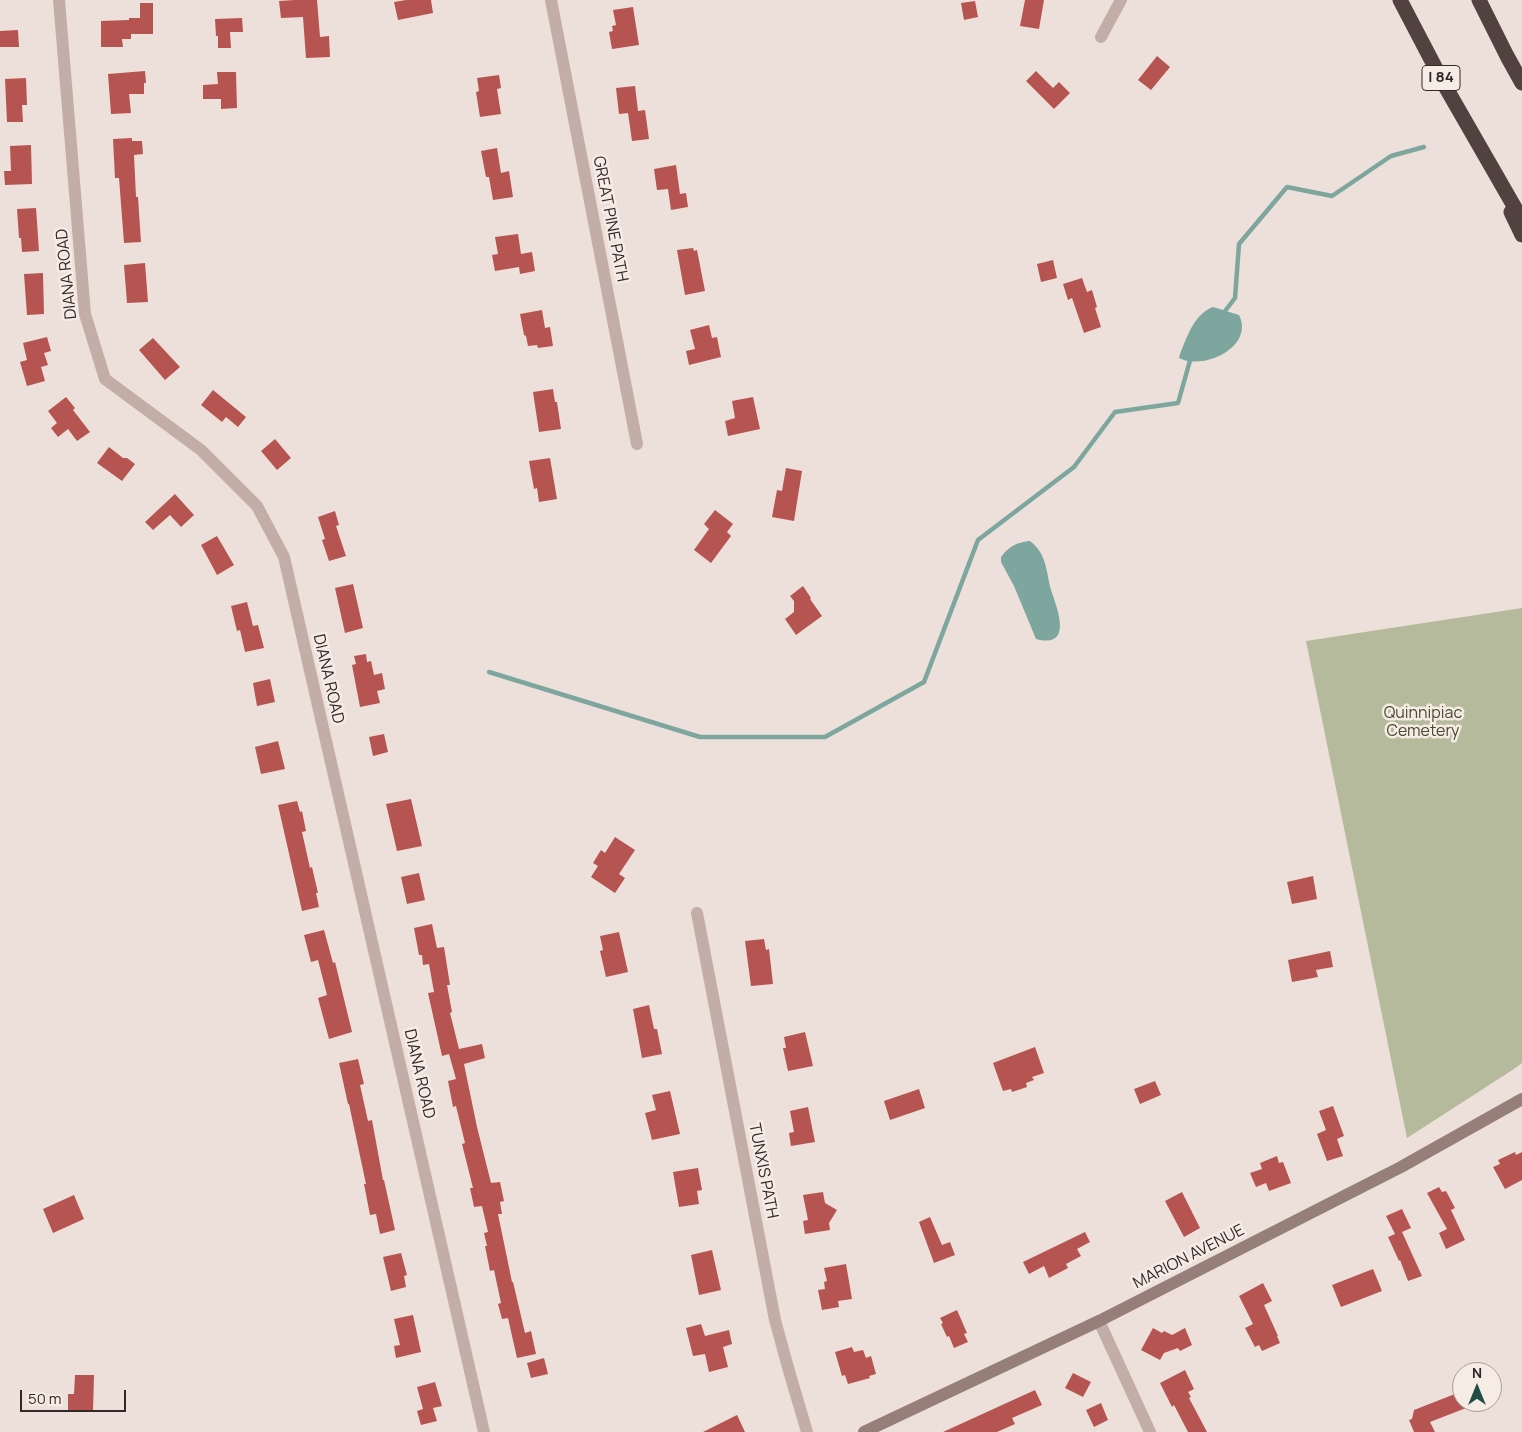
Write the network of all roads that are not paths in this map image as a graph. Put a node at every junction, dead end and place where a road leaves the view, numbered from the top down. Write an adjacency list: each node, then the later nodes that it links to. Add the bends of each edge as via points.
1 (59, 0): 17 (street, DIANA ROAD, via 85,314 105,379 201,450 257,506 284,557)
2 (551, 0): 13 (street, GREAT PINE PATH)
3 (1121, 0): 6 (street)
4 (1400, 0): 10 (highway, I 84)
5 (1479, 0): 7 (highway)
6 (1101, 37)
7 (1506, 56): 8 (highway); 9 (highway)
8 (1522, 78)
9 (1522, 83)
10 (1484, 154): 11 (highway, I 84); 12 (highway)
11 (1522, 220)
12 (1522, 235)
13 (637, 444)
14 (698, 913): 18 (street, TUNXIS PATH, via 775,1320)
15 (1522, 1099): 16 (main road, MARION AVENUE, via 1401,1167)
16 (1100, 1321): 19 (main road, MARION AVENUE); 20 (street)
17 (484, 1432)
18 (808, 1432)
19 (864, 1432)
20 (1150, 1432)

